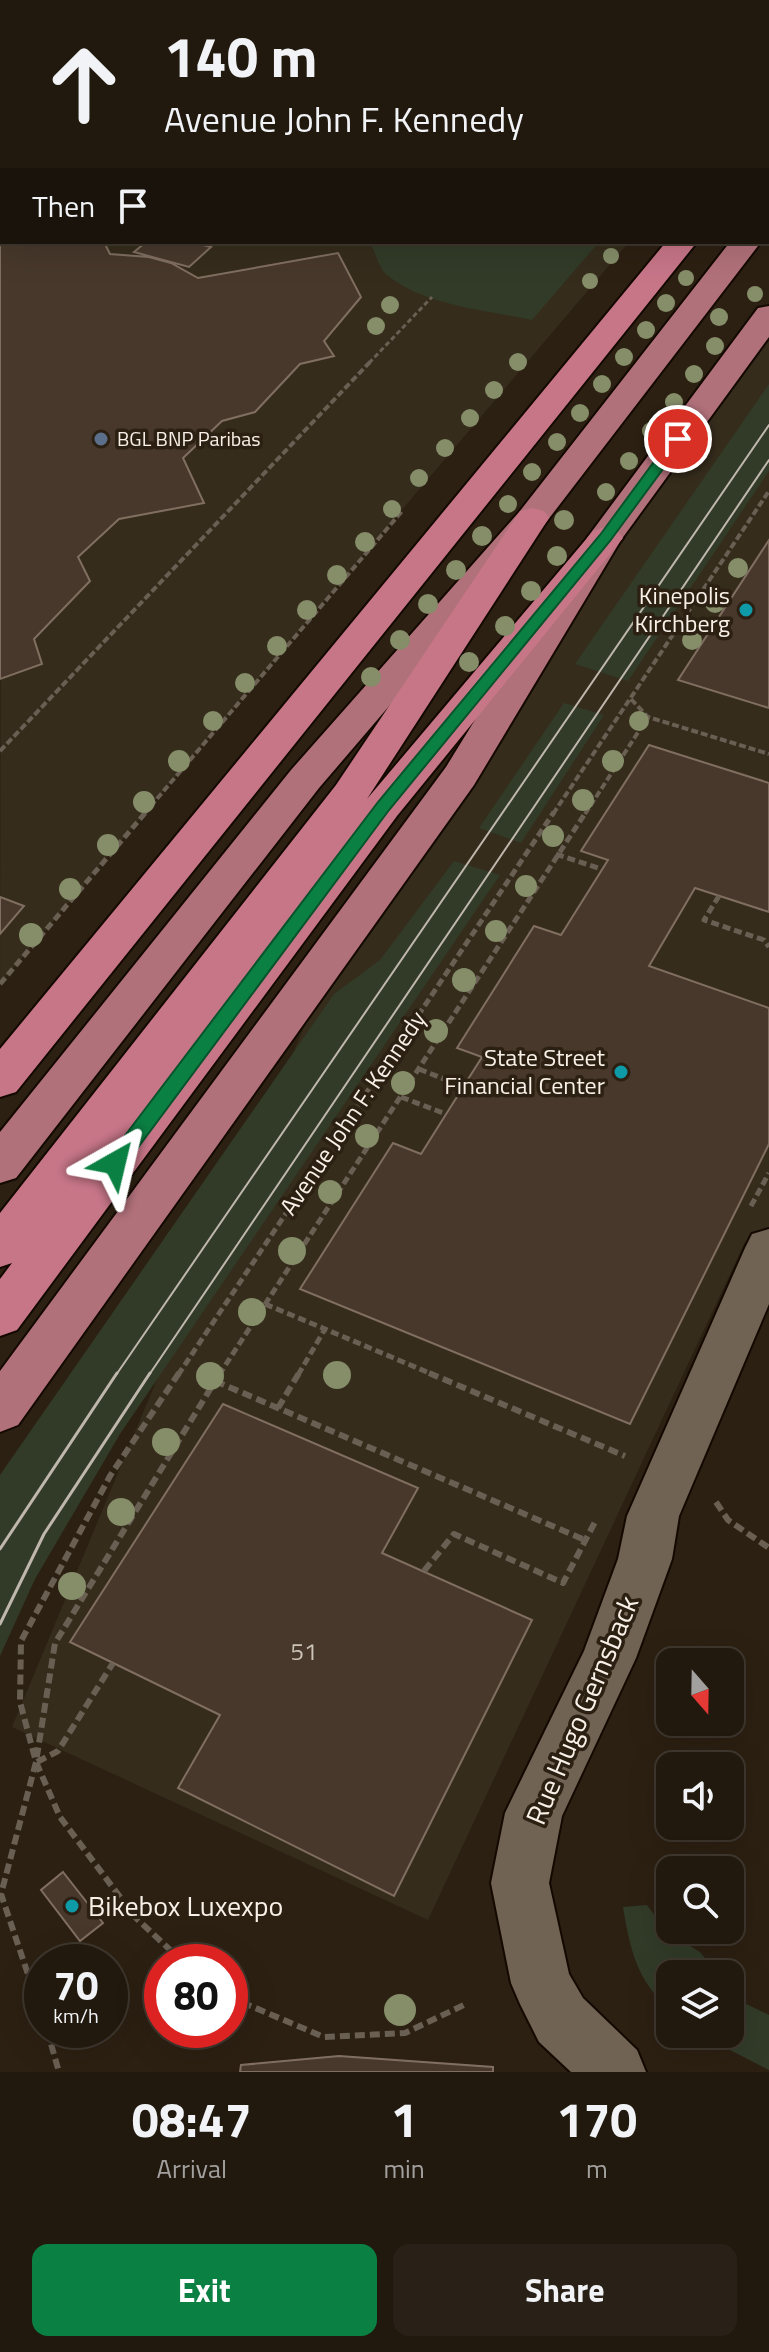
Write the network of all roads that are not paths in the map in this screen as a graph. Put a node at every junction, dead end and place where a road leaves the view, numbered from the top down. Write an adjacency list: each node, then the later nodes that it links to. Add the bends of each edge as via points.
1 (680, 244): 6 (highway)
2 (744, 244): 4 (main road)
3 (769, 315): 5 (main road)
4 (532, 518): 7 (main road, via 305,779); 9 (highway, via 350,794)
5 (605, 538): 10 (highway, via 383,806); 11 (main road, via 460,776)
6 (0, 1080)
7 (0, 1165)
8 (758, 1232): 12 (street, Rue Hugo Gernsback, via 653,1516 645,1559 609,1658 534,1813 520,1883 541,1983 561,2020)
9 (0, 1248)
10 (0, 1316)
11 (0, 1410)
12 (615, 2072)

